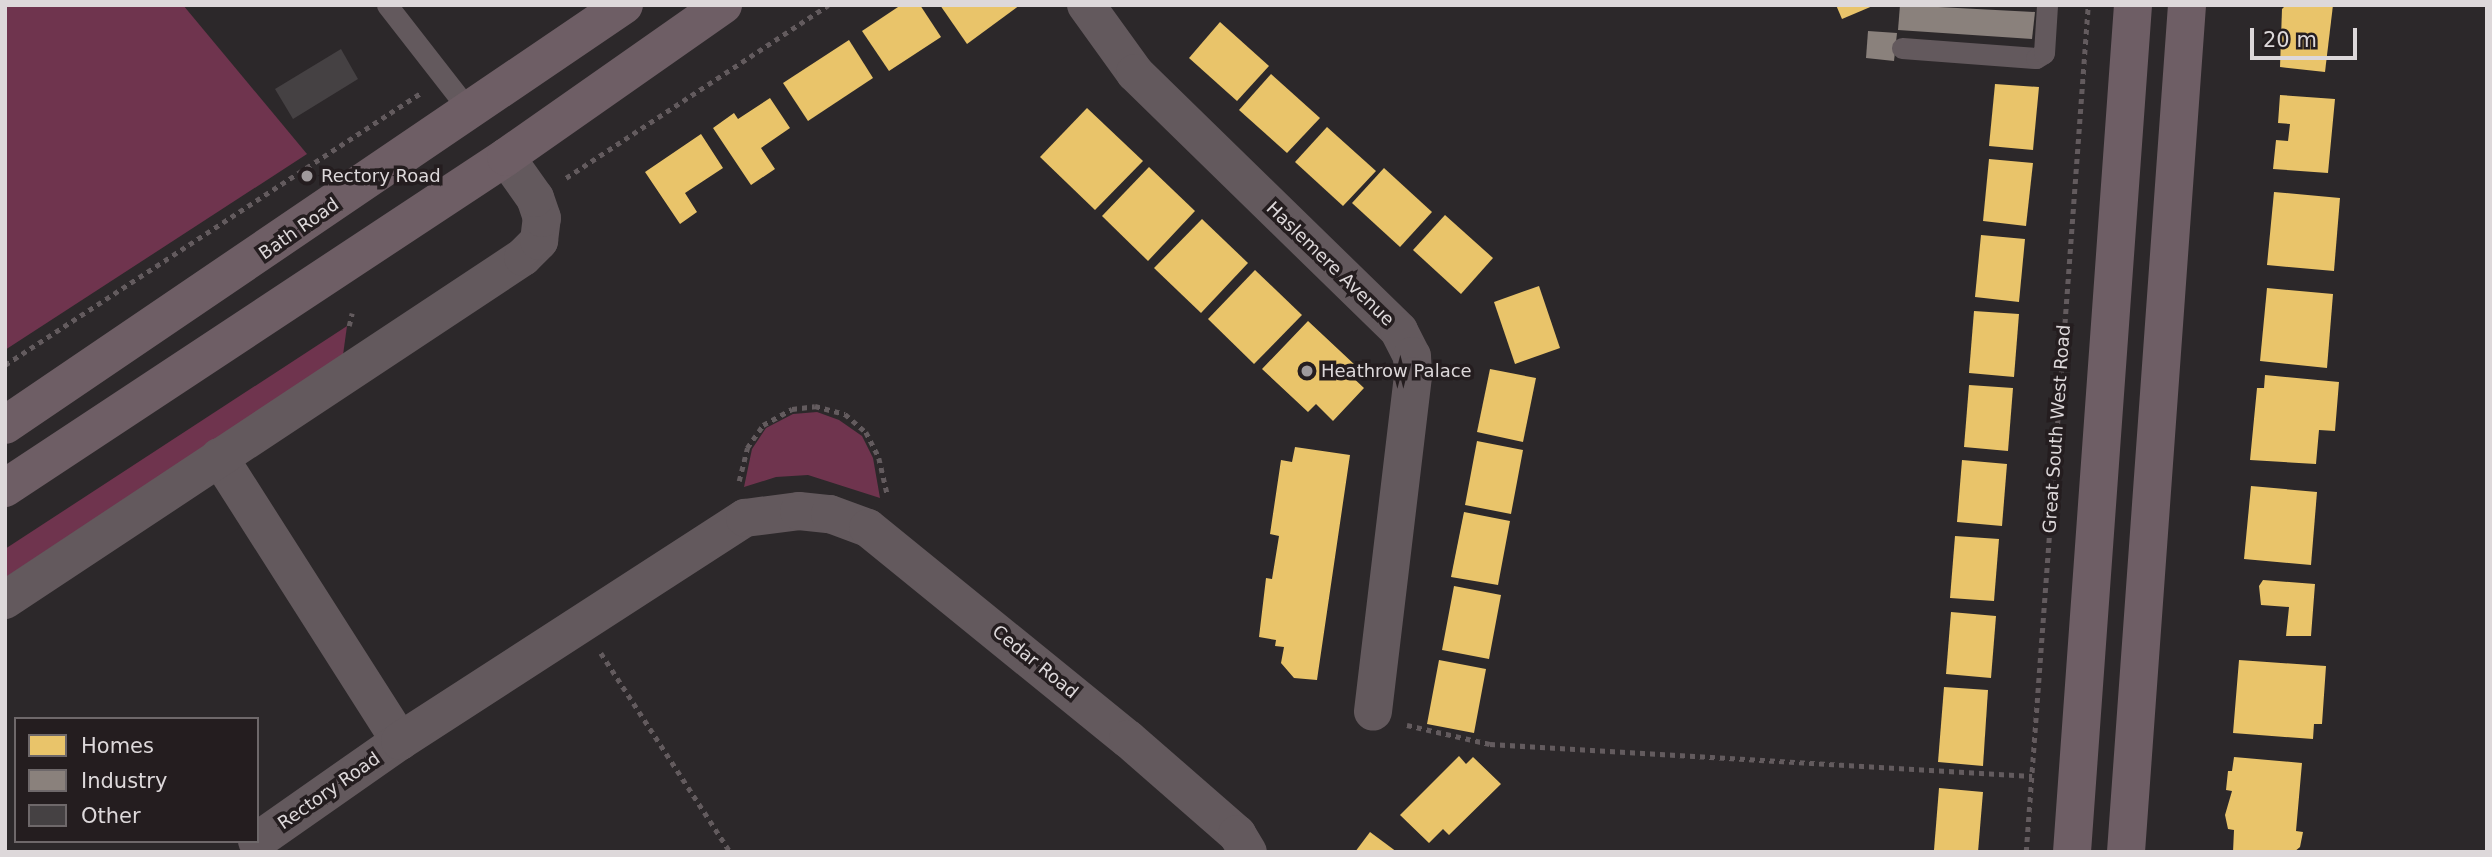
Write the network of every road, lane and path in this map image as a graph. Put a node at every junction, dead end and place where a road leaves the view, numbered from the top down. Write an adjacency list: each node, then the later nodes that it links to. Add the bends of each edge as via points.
1 (387, 5): 11 (lane)
2 (624, 5): 12 (highway, Bath Road)
3 (723, 5): 13 (highway)
4 (828, 5): 14 (path)
5 (1086, 5): 24 (street, Haslemere Avenue, via 1135,74 1399,331 1412,356)
6 (2047, 5): 10 (lane, via 2044,53 2036,58)
7 (2088, 5): 26 (path, Great South West Road)
8 (2133, 5): 31 (highway)
9 (2187, 5): 32 (highway)
10 (1902, 48)
11 (443, 78): 12 (lane); 15 (path)
12 (468, 109): 16 (highway, Bath Road, via 319,216)
13 (506, 157): 14 (street); 18 (highway)
14 (535, 198): 17 (street, via 542,218 539,241 523,257)
15 (5, 365)
16 (5, 425)
17 (219, 457): 22 (street); 25 (street)
18 (5, 488)
19 (799, 511): 20 (street, Rectory Road); 21 (street, Cedar Road, via 830,514)
20 (745, 518): 21 (path, via 737,485 747,448 763,425 792,409 815,406 845,414 866,432 879,458 887,497); 23 (street, Rectory Road)
21 (868, 528): 29 (street, Cedar Road, via 1128,739 1237,834)
22 (5, 600)
23 (583, 625): 25 (street, Rectory Road); 28 (path)
24 (1373, 712): 26 (path, via 1410,726 1490,744)
25 (400, 741): 27 (street, Rectory Road)
26 (2032, 776): 30 (path, Great South West Road)
27 (259, 840)
28 (730, 852)
29 (1248, 852)
30 (2026, 852)
31 (2071, 852)
32 (2126, 852)

